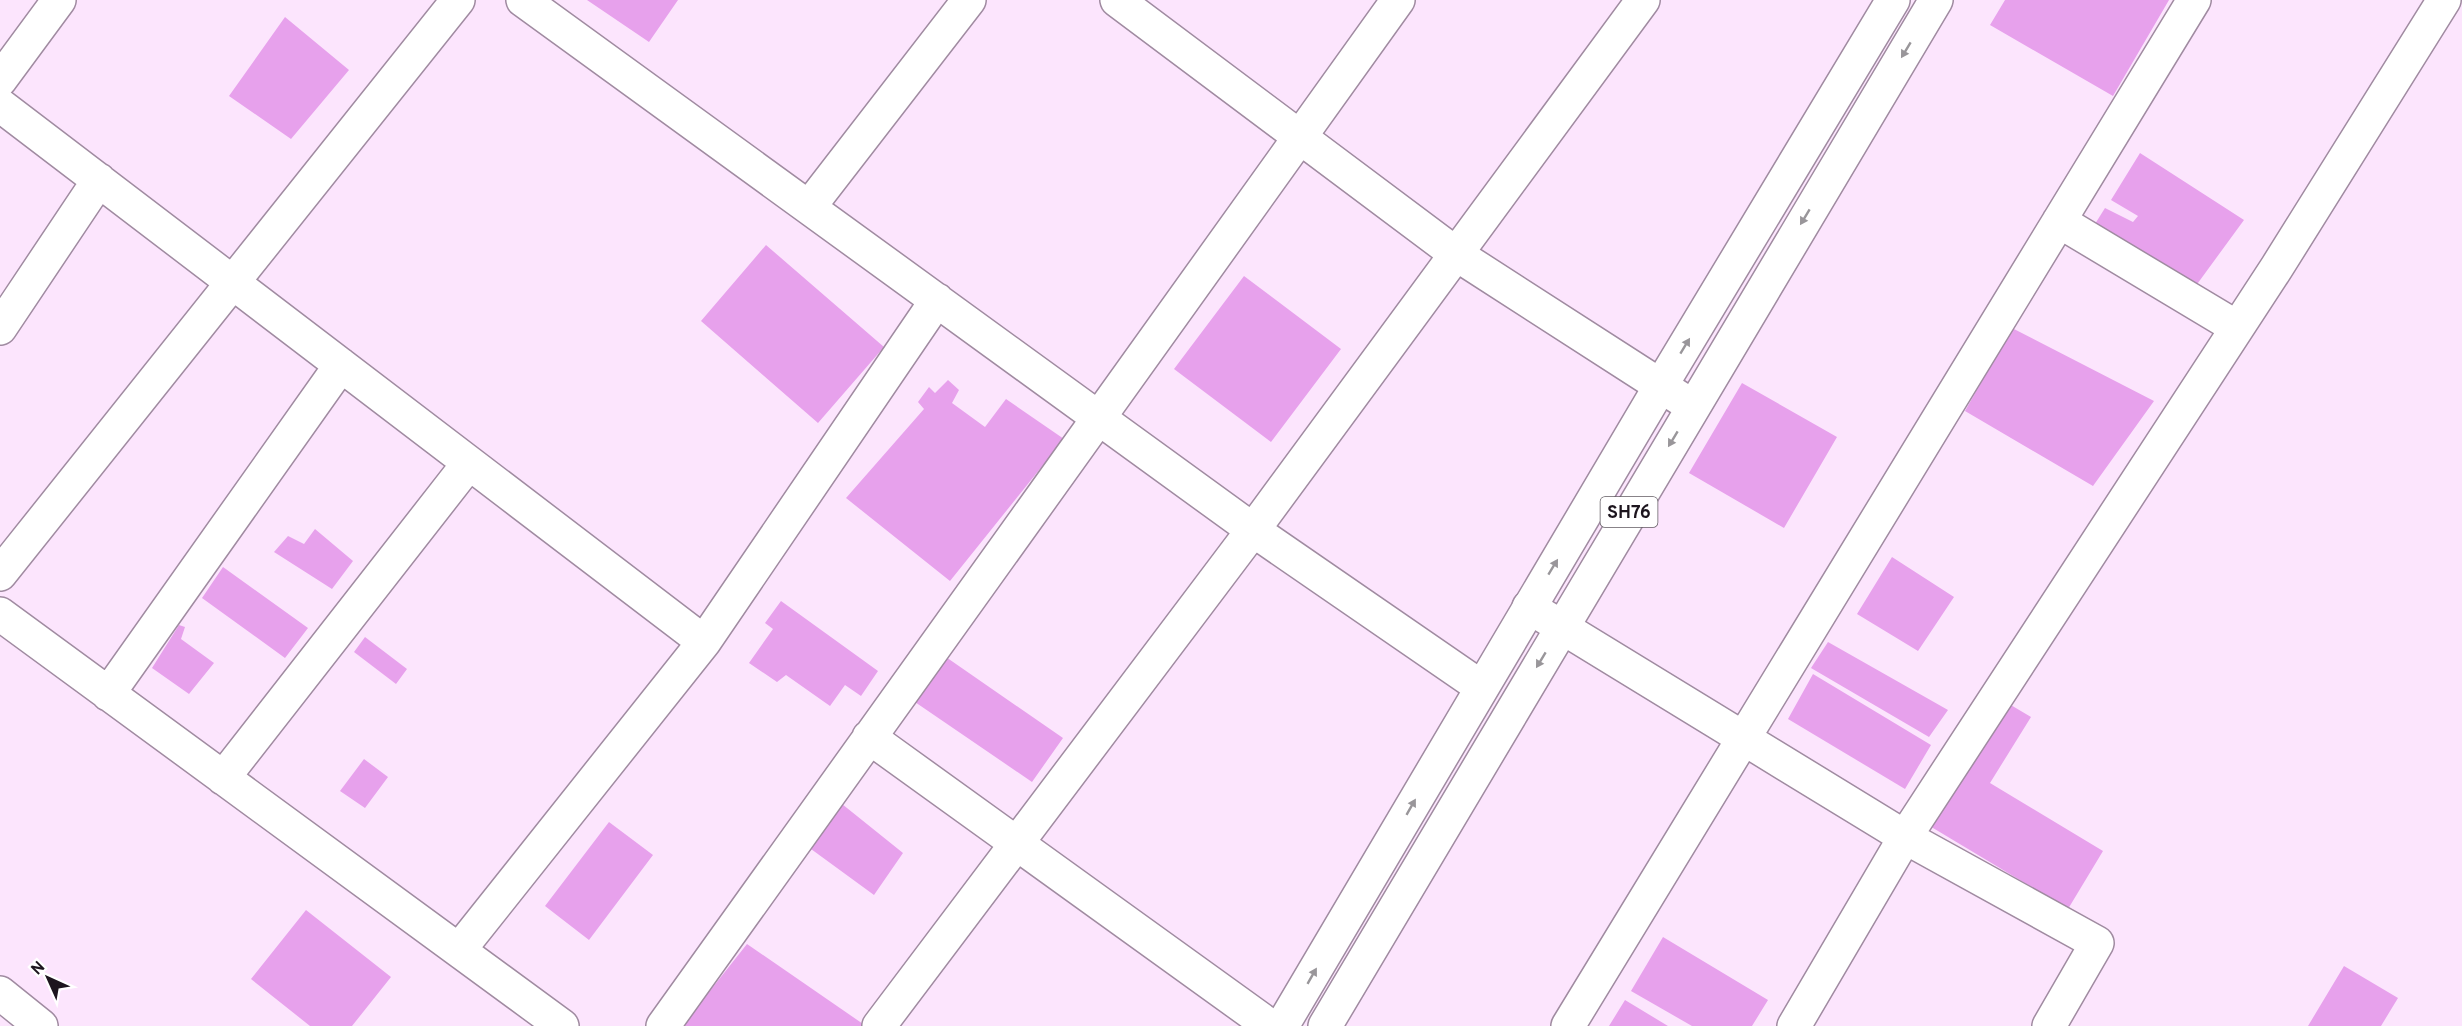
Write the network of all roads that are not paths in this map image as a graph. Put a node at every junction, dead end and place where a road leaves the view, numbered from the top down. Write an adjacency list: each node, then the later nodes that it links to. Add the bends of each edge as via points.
1 (59, 0): 12 (street)
2 (458, 0): 19 (street)
3 (523, 0): 16 (street)
4 (969, 0): 16 (street)
5 (1117, 0): 14 (street)
6 (1398, 0): 14 (street)
7 (1643, 0): 18 (street)
8 (1893, 0): 24 (street, SH76, one-way to 8)
9 (1936, 0): 25 (street, SH76, one-way to 25)
10 (2194, 0): 17 (street)
11 (2444, 0): 21 (street)
12 (0, 80)
13 (0, 105): 15 (street)
14 (1299, 136): 18 (street); 26 (street)
15 (99, 180): 19 (street); 22 (street)
16 (808, 207): 20 (street)
17 (2059, 221): 21 (street); 37 (street)
18 (1456, 254): 24 (street); 28 (street)
19 (233, 283): 23 (street); 29 (street)
20 (937, 300): 26 (street); 33 (street)
21 (2236, 327): 39 (street)
22 (0, 328)
23 (341, 365): 27 (street); 35 (street)
24 (1660, 387): 25 (street); 30 (street, SH76, one-way to 24)
25 (1692, 406): 32 (street, SH76, one-way to 32)
26 (1098, 417): 28 (street); 36 (street)
27 (469, 463): 33 (street); 38 (street)
28 (1253, 530): 34 (street); 40 (street)
29 (0, 574)
30 (1529, 607): 32 (street); 34 (street, SH76)
31 (0, 614): 35 (street)
32 (1561, 626): 37 (street); 49 (street, SH76, one-way to 49)
33 (704, 642): 41 (street)
34 (1481, 687): 48 (street, SH76, one-way to 34)
35 (108, 694): 38 (street)
36 (869, 737): 40 (street); 45 (street)
37 (1743, 739): 39 (street); 50 (street)
38 (224, 778): 41 (street)
39 (1905, 837): 51 (street); 52 (street, via 2097,943)
40 (1016, 845): 46 (street); 47 (street)
41 (459, 950): 44 (street)
42 (0, 993): 43 (street)
43 (41, 1026)
44 (562, 1026)
45 (663, 1026)
46 (879, 1026)
47 (1270, 1026)
48 (1282, 1026)
49 (1325, 1026)
50 (1568, 1026)
51 (1794, 1026)
52 (2049, 1026)

